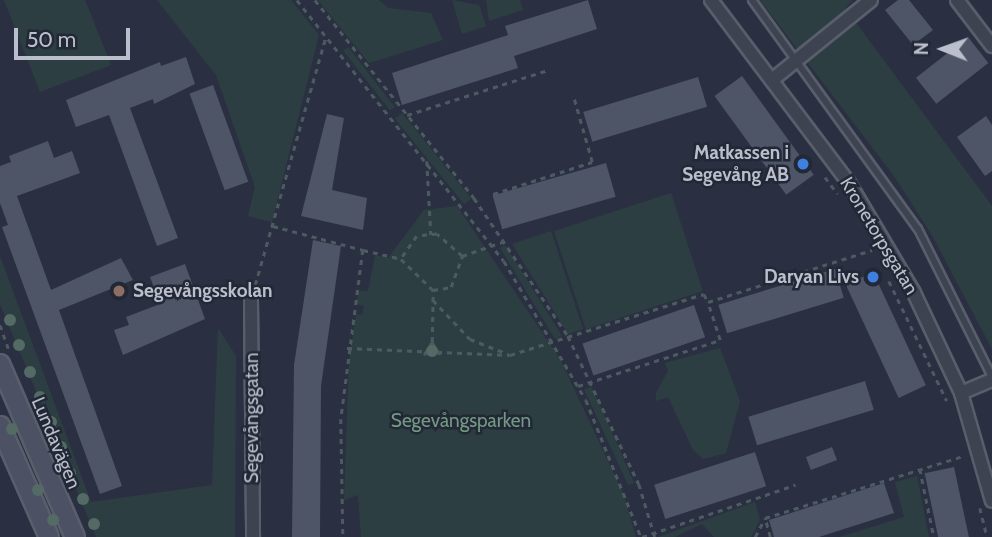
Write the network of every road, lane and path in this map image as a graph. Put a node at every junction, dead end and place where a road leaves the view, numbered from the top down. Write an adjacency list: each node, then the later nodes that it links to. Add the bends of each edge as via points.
1 (297, 0): 7 (path)
2 (315, 0): 13 (path)
3 (710, 0): 11 (street, Kronetorpsgatan)
4 (752, 0): 9 (lane)
5 (871, 0): 9 (street)
6 (957, 0): 8 (street)
7 (326, 36): 14 (path); 18 (path)
8 (992, 46)
9 (797, 60): 11 (street); 41 (lane, via 918,229)
10 (548, 71): 13 (path)
11 (772, 80): 44 (street, Kronetorpsgatan, via 849,183 914,293)
12 (574, 99): 16 (path, via 592,162)
13 (407, 115): 20 (path)
14 (426, 161): 19 (path); 22 (path)
15 (819, 168): 17 (path)
16 (493, 194)
17 (843, 201)
18 (273, 226): 23 (path); 30 (path)
19 (431, 235): 25 (path); 27 (path, via 417,236)
20 (506, 241): 22 (path); 33 (path)
21 (869, 243): 24 (path)
22 (491, 245): 25 (path); 35 (path)
23 (363, 250): 27 (path); 36 (path)
24 (873, 250): 26 (path); 32 (path)
25 (462, 256): 29 (path, via 451,286)
26 (877, 258)
27 (401, 259): 29 (path)
28 (888, 278): 45 (path)
29 (433, 290): 31 (path)
30 (251, 299): 58 (street, Segevångsgatan)
31 (433, 300): 34 (path); 38 (path, via 470,339)
32 (708, 302): 33 (path, via 704,295); 42 (path, via 720,340)
33 (569, 337): 35 (path); 42 (path)
34 (432, 342): 37 (path); 39 (path)
35 (554, 343): 38 (path); 43 (path)
36 (347, 348): 37 (path); 59 (path, via 341,419)
37 (424, 355): 39 (path)
38 (510, 355): 39 (path)
39 (441, 356)
40 (0, 364): 57 (main road, Lundavägen)
41 (992, 378): 44 (street)
42 (593, 381): 43 (path); 55 (path)
43 (578, 386): 60 (path, via 628,495)
44 (961, 393): 52 (street, Kronetorpsgatan)
45 (950, 405)
46 (0, 426): 56 (main road)
47 (963, 448): 48 (path)
48 (965, 455): 49 (path); 50 (path)
49 (969, 467)
50 (920, 469): 54 (path); 63 (path)
51 (795, 485): 55 (path)
52 (992, 501)
53 (978, 502): 64 (path)
54 (765, 518): 61 (path); 62 (path)
55 (654, 535): 60 (path)
56 (49, 537)
57 (75, 537)
58 (253, 537)
59 (343, 537)
60 (641, 537)
61 (755, 537)
62 (770, 537)
63 (934, 537)
64 (986, 537)

